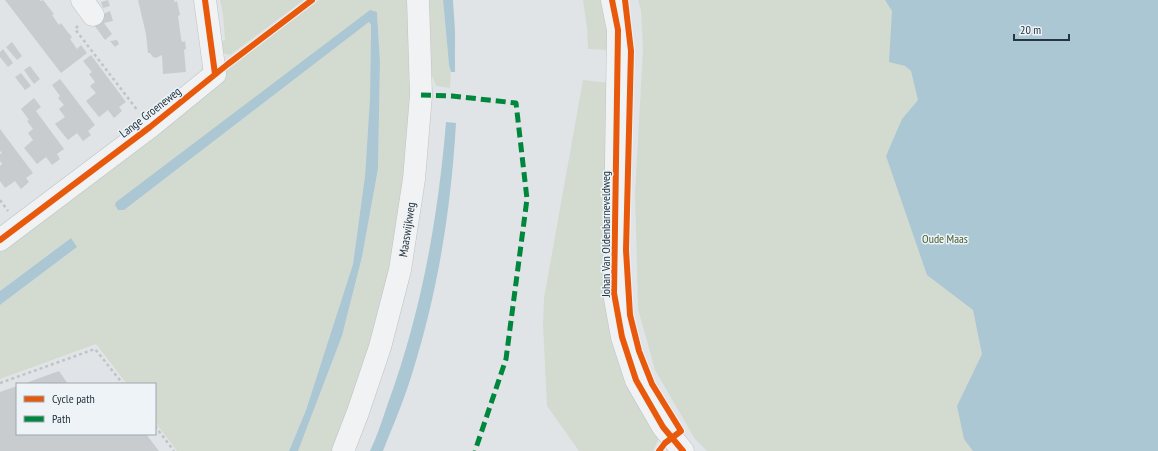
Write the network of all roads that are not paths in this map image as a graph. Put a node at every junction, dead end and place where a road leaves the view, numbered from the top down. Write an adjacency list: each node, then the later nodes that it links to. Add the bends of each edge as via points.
1 (205, 0): 4 (street, Lange Groeneweg, via 216,74)
2 (418, 0): 5 (street, Maaswijkweg, via 421,95 414,178 400,270 380,347)
3 (612, 0): 6 (street, Johan Van Oldenbarneveldweg, via 618,30 614,293 622,337 636,380 664,427)
4 (0, 240)
5 (343, 451)
6 (683, 451)

